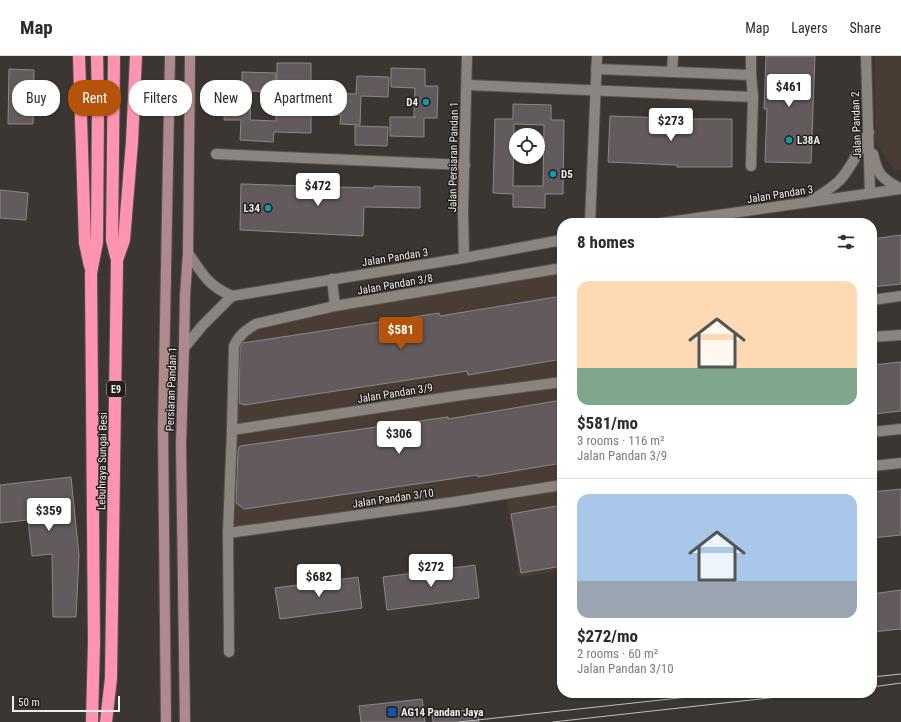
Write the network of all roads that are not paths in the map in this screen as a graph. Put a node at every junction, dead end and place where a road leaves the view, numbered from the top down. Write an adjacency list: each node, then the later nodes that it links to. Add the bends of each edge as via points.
1 (79, 56): 32 (highway, via 85,243)
2 (97, 56): 32 (highway, Lebuhraya Sungai Besi / E9, via 96,242)
3 (114, 56): 30 (highway, Lebuhraya Sungai Besi / E9, via 112,240)
4 (136, 56): 30 (highway, via 124,240)
5 (170, 56): 52 (street, Persiaran Pandan 1, via 163,430)
6 (190, 56): 28 (street, Persiaran Pandan 1)
7 (467, 56): 15 (street, Jalan Persiaran Pandan 1)
8 (597, 56): 12 (street)
9 (673, 56): 13 (street)
10 (751, 56): 14 (street)
11 (866, 56): 18 (street, Jalan Pandan 2)
12 (596, 69): 13 (street); 16 (street)
13 (672, 72): 14 (street)
14 (751, 75): 17 (street)
15 (467, 84): 16 (street); 20 (street, Jalan Persiaran Pandan 1)
16 (595, 91): 17 (street); 25 (street)
17 (753, 97): 21 (street)
18 (869, 132): 22 (street, via 879,173 886,181); 23 (street, Jalan Pandan 2); 24 (street, via 840,179)
19 (216, 154): 20 (street)
20 (464, 165): 29 (street, Jalan Persiaran Pandan 1)
21 (751, 166)
22 (901, 189): 23 (street, Jalan Pandan 3)
23 (870, 193): 24 (street, Jalan Pandan 3)
24 (808, 202): 26 (street, Jalan Pandan 3)
25 (590, 218)
26 (699, 218)
27 (557, 241): 29 (street, Jalan Pandan 3)
28 (188, 253): 34 (street, via 209,282); 40 (street, Persiaran Pandan 1)
29 (464, 258): 33 (street, Jalan Pandan 3)
30 (118, 260): 51 (highway, Lebuhraya Sungai Besi / E9, via 111,678)
31 (557, 269): 37 (street, Jalan Pandan 3/8)
32 (91, 273): 50 (highway, Lebuhraya Sungai Besi / E9, via 94,642)
33 (332, 279): 34 (street, Jalan Pandan 3); 37 (street)
34 (232, 296): 40 (street)
35 (901, 296): 36 (street)
36 (877, 299)
37 (335, 306): 43 (street, Jalan Pandan 3/8, via 256,324 238,337 234,346)
38 (901, 334): 39 (street)
39 (877, 336)
40 (184, 348): 53 (street, Persiaran Pandan 1, via 180,444)
41 (557, 383): 43 (street, Jalan Pandan 3/9)
42 (901, 429): 44 (street)
43 (232, 430): 48 (street)
44 (877, 431)
45 (901, 463): 46 (street)
46 (877, 465)
47 (557, 486): 48 (street, Jalan Pandan 3/10)
48 (228, 533): 49 (street)
49 (229, 652)
50 (92, 722)
51 (106, 722)
52 (166, 722)
53 (185, 722)

